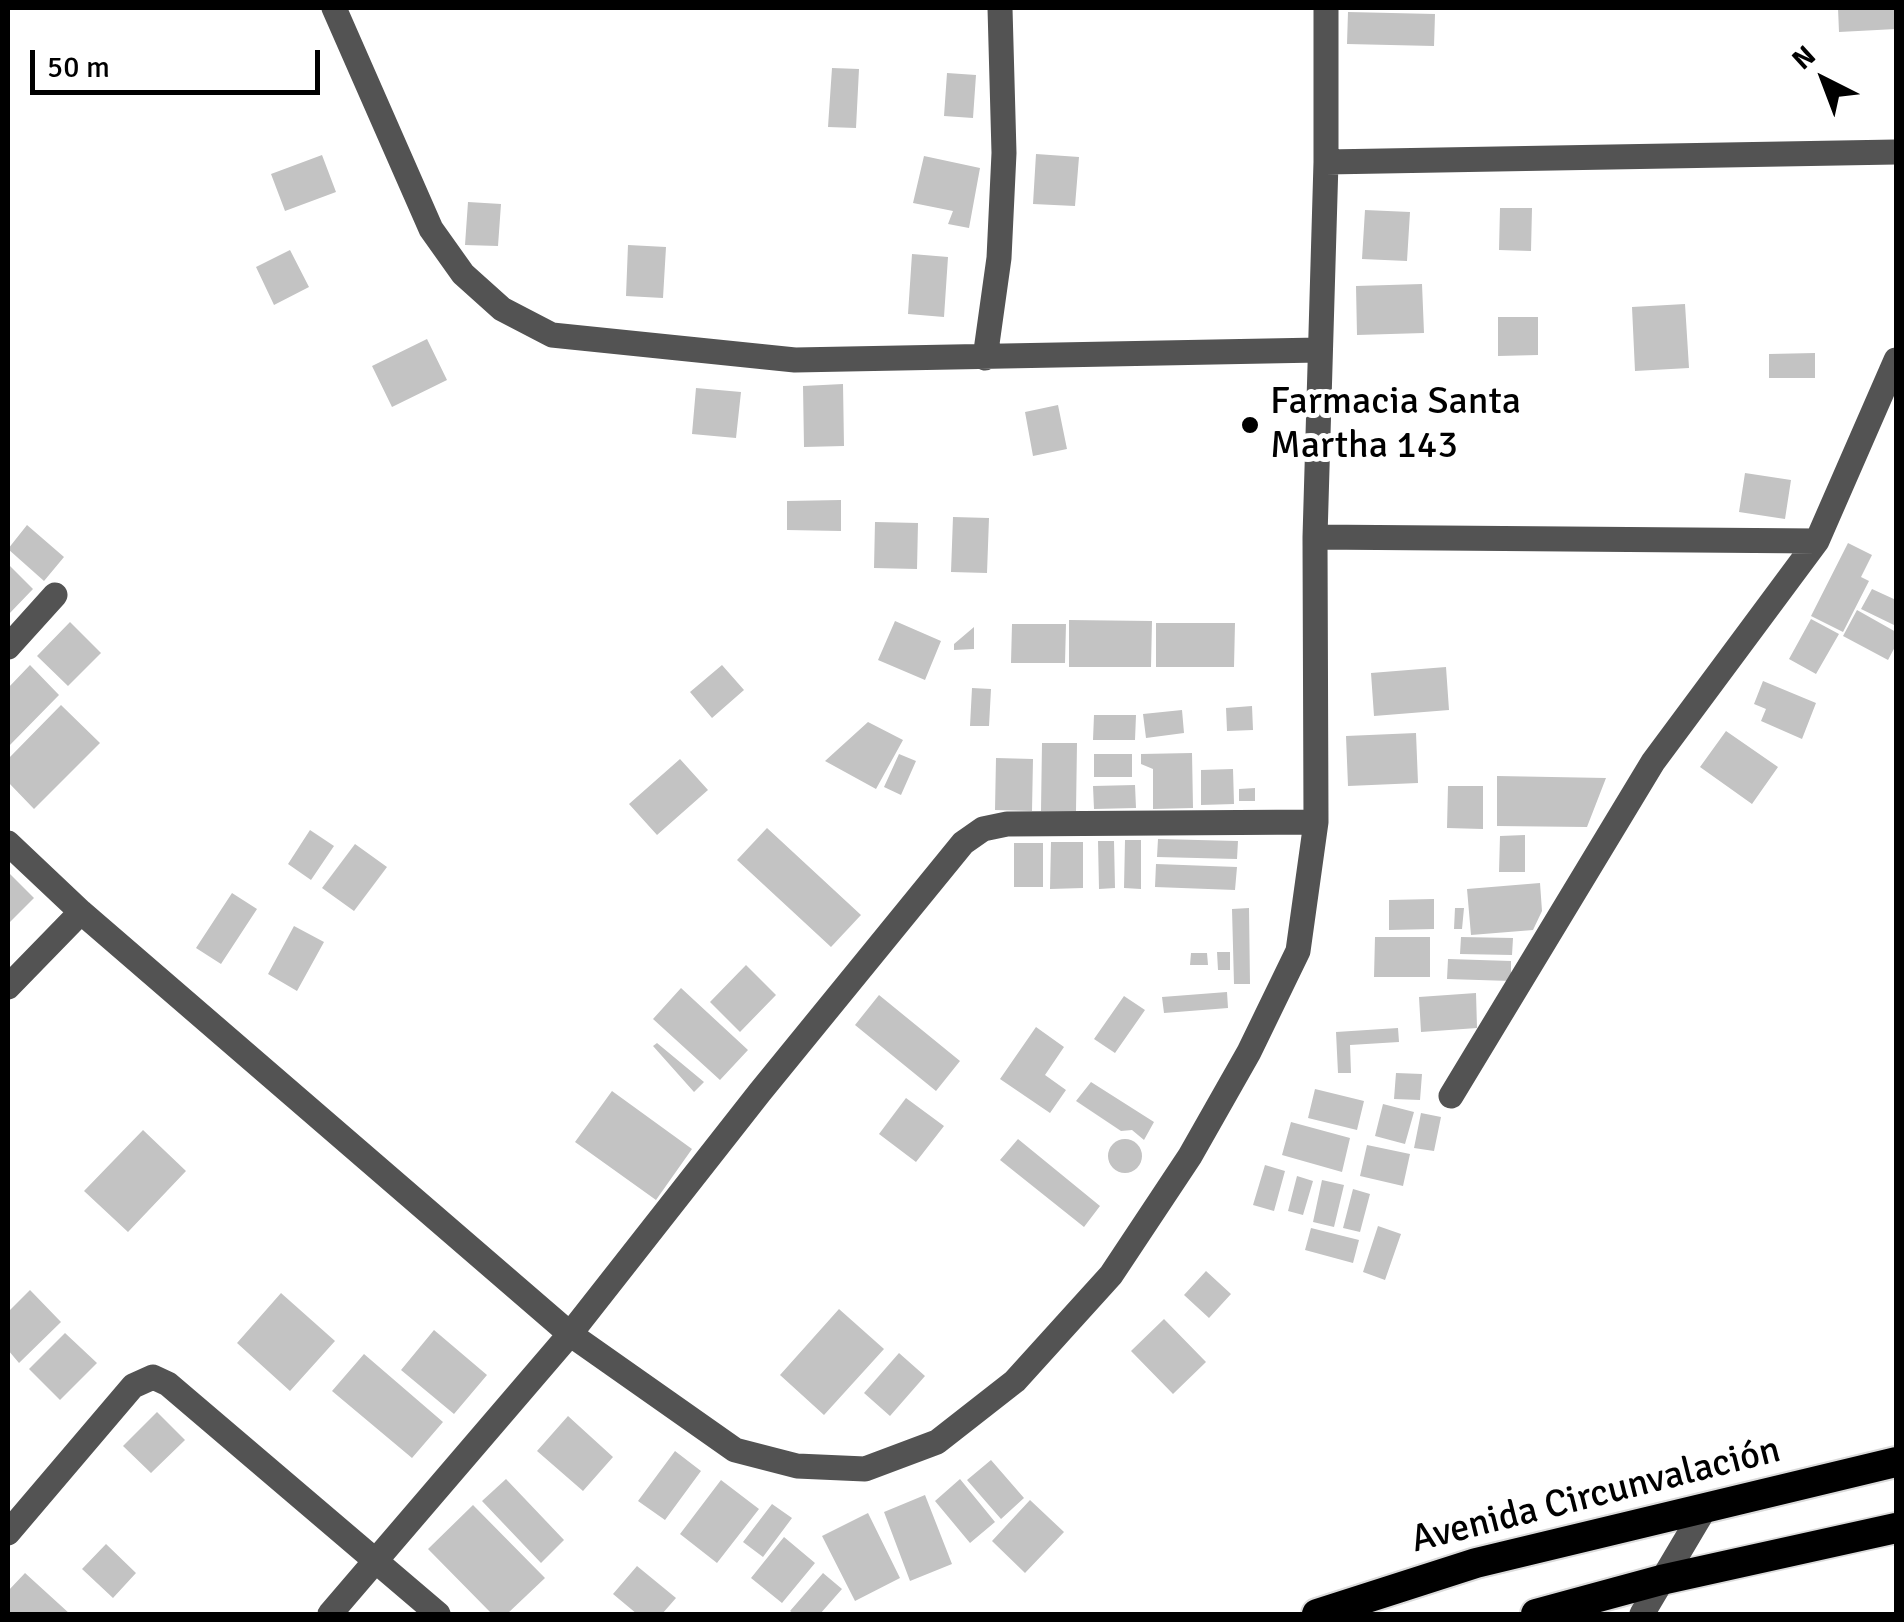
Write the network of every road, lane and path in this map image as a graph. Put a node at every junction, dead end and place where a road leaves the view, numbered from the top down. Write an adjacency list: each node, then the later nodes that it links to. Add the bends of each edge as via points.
1 (334, 8): 7 (street, via 431,230 463,274 502,310 552,335 795,360)
2 (1000, 8): 7 (street, via 1004,153)
3 (1326, 8): 5 (street)
4 (1896, 152): 5 (street)
5 (1326, 162): 6 (street)
6 (1319, 350): 7 (street); 9 (street)
7 (985, 358)
8 (1896, 360): 10 (street)
9 (1315, 537): 10 (street); 13 (street)
10 (1817, 541): 17 (street, via 1653,762)
11 (55, 595): 12 (street)
12 (8, 648)
13 (1316, 822): 18 (street, via 983,829 916,902); 18 (street, via 1298,951 1190,1156 1111,1276 1014,1381 937,1442 865,1469 796,1466 735,1450)
14 (8, 844): 15 (street)
15 (81, 912): 16 (street); 18 (street)
16 (8, 987)
17 (1451, 1096)
18 (570, 1334): 23 (street)
19 (1896, 1462): 20 (highway, Avenida Circunvalación)
20 (1706, 1508): 24 (street); 27 (highway, Avenida Circunvalación, via 1476,1563)
21 (1896, 1528): 24 (highway)
22 (8, 1533): 23 (street, via 133,1386 153,1378)
23 (377, 1562): 25 (street); 26 (street)
24 (1661, 1580): 28 (highway); 29 (street)
25 (330, 1614)
26 (438, 1614)
27 (1317, 1614)
28 (1536, 1614)
29 (1642, 1614)

